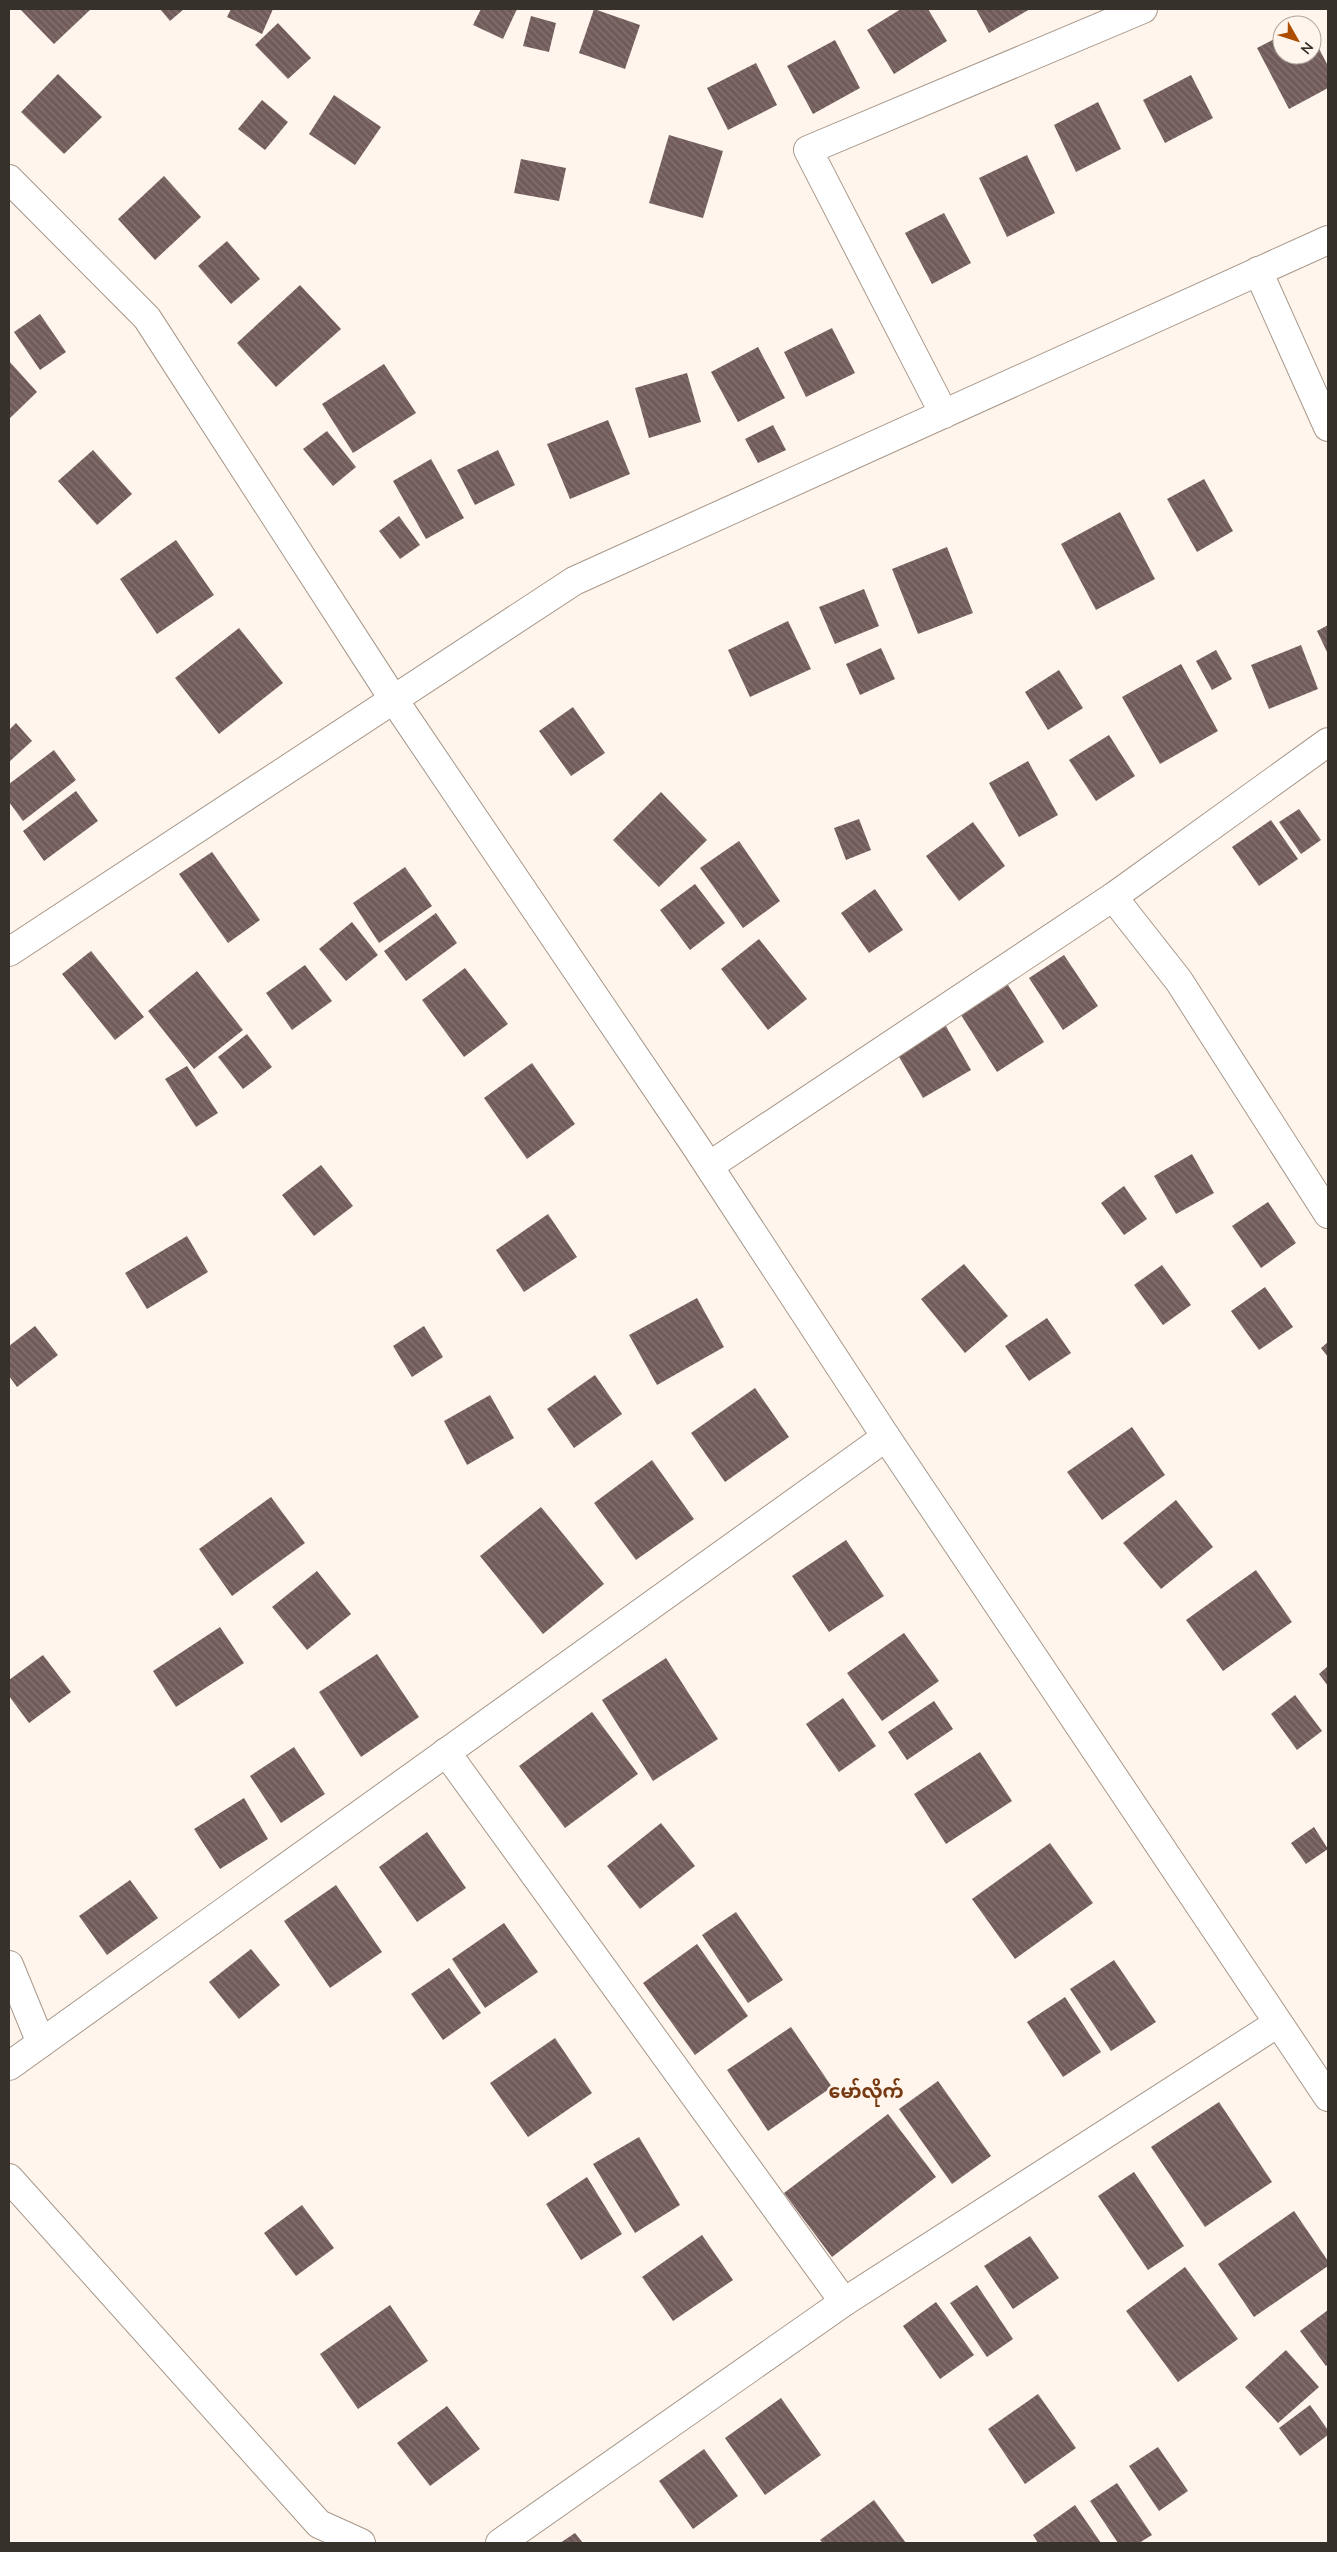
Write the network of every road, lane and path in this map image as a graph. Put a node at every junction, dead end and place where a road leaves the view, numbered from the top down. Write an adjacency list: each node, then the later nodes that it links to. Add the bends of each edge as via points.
1 (1143, 9): 5 (street, via 808,150)
2 (9, 179): 7 (street, via 146,318)
3 (1328, 240): 4 (street)
4 (1258, 271): 5 (street); 6 (street)
5 (944, 414): 7 (street, via 574,581)
6 (1328, 427)
7 (394, 700): 10 (street); 11 (street)
8 (1328, 742): 9 (street)
9 (1113, 897): 11 (street); 12 (street, via 1179,981)
10 (9, 952)
11 (709, 1166): 13 (street)
12 (1328, 1214)
13 (886, 1437): 14 (street); 16 (street)
14 (446, 1752): 17 (street); 21 (street)
15 (9, 1965): 17 (street)
16 (1278, 2023): 19 (street); 21 (street)
17 (41, 2042): 18 (street)
18 (9, 2066)
19 (1328, 2097)
20 (9, 2178): 22 (street, via 319,2524)
21 (844, 2302): 23 (street)
22 (361, 2543)
23 (500, 2543)

